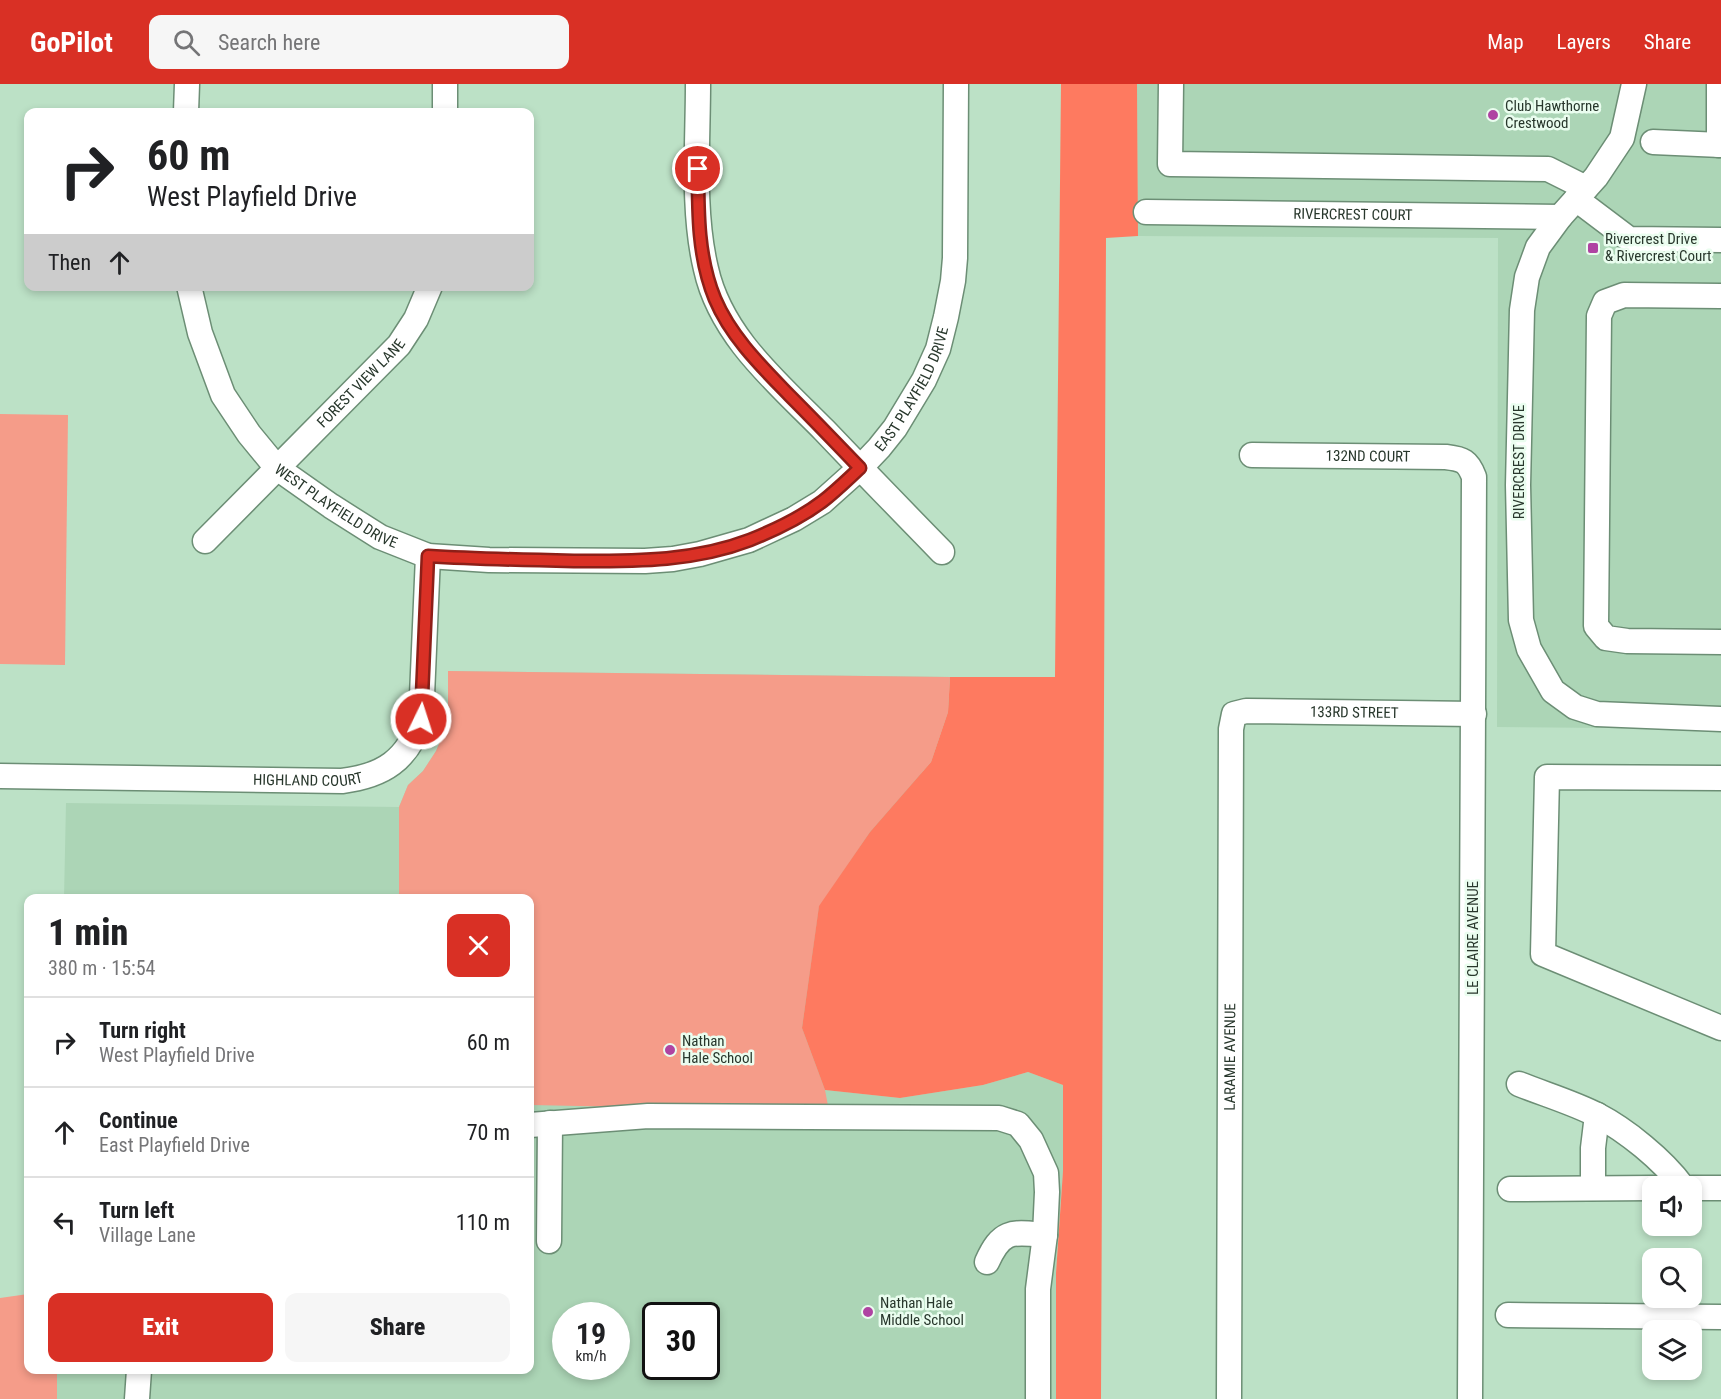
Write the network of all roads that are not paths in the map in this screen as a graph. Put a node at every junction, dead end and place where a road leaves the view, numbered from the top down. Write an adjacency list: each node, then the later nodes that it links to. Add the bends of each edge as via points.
1 (187, 84): 8 (street)
2 (445, 84): 9 (street)
3 (698, 84): 21 (street, via 700,243 714,298 724,319 754,358)
4 (956, 84): 21 (street, EAST PLAYFIELD DRIVE, via 955,258 946,317 938,349 908,409)
5 (1171, 84): 12 (street, via 1170,164 1548,169)
6 (1634, 84): 12 (street, RIVERCREST DRIVE, via 1622,138)
7 (1719, 84): 11 (street)
8 (186, 108)
9 (445, 108)
10 (1653, 142): 11 (street)
11 (1720, 145)
12 (1581, 194): 14 (street, RIVERCREST DRIVE); 15 (street, via 1629,239)
13 (1146, 212): 14 (street, RIVERCREST COURT)
14 (1560, 217): 30 (street, RIVERCREST DRIVE, via 1538,247 1527,278 1522,310 1518,496 1521,620 1529,649 1553,691 1575,707 1597,714)
15 (1721, 240)
16 (190, 291): 20 (street, WEST PLAYFIELD DRIVE, via 200,333 223,395)
17 (428, 291): 20 (street, FOREST VIEW LANE, via 399,345)
18 (1721, 296): 27 (street, via 1624,295 1605,302 1599,316 1596,626 1606,638 1627,641)
19 (1252, 455): 22 (street, 132ND COURT, via 1446,457 1470,466)
20 (277, 468): 23 (street, FOREST VIEW LANE); 25 (street, WEST PLAYFIELD DRIVE, via 380,537)
21 (860, 468): 24 (street); 26 (street, EAST PLAYFIELD DRIVE, via 822,502 749,540 673,559)
22 (1474, 477): 29 (street, LE CLAIRE AVENUE)
23 (205, 541)
24 (942, 552)
25 (428, 556): 26 (street, WEST PLAYFIELD DRIVE); 31 (street, HIGHLAND COURT, via 421,719 405,751 383,771 342,781)
26 (597, 561)
27 (1721, 642)
28 (1234, 714): 29 (street, 133RD STREET); 51 (street, LARAMIE AVENUE)
29 (1474, 714): 52 (street, LE CLAIRE AVENUE)
30 (1721, 719)
31 (0, 776)
32 (1721, 778): 33 (street, via 1547,777 1543,954)
33 (1721, 1028)
34 (1519, 1084): 35 (street)
35 (1598, 1115): 37 (street, via 1634,1139); 38 (street)
36 (540, 1124): 43 (street, via 648,1116 999,1118 1018,1124 1038,1151 1046,1173); 44 (street)
37 (1673, 1176)
38 (1593, 1188): 39 (street); 42 (street)
39 (1642, 1188)
40 (1702, 1188): 41 (street)
41 (1721, 1188)
42 (1510, 1189)
43 (1044, 1235): 45 (street, via 1016,1232 1005,1237 995,1245); 50 (street, via 1038,1289)
44 (549, 1241)
45 (987, 1262)
46 (1508, 1316): 47 (street)
47 (1721, 1317)
48 (139, 1374): 49 (street)
49 (137, 1399)
50 (1038, 1399)
51 (1229, 1399)
52 (1470, 1399)

